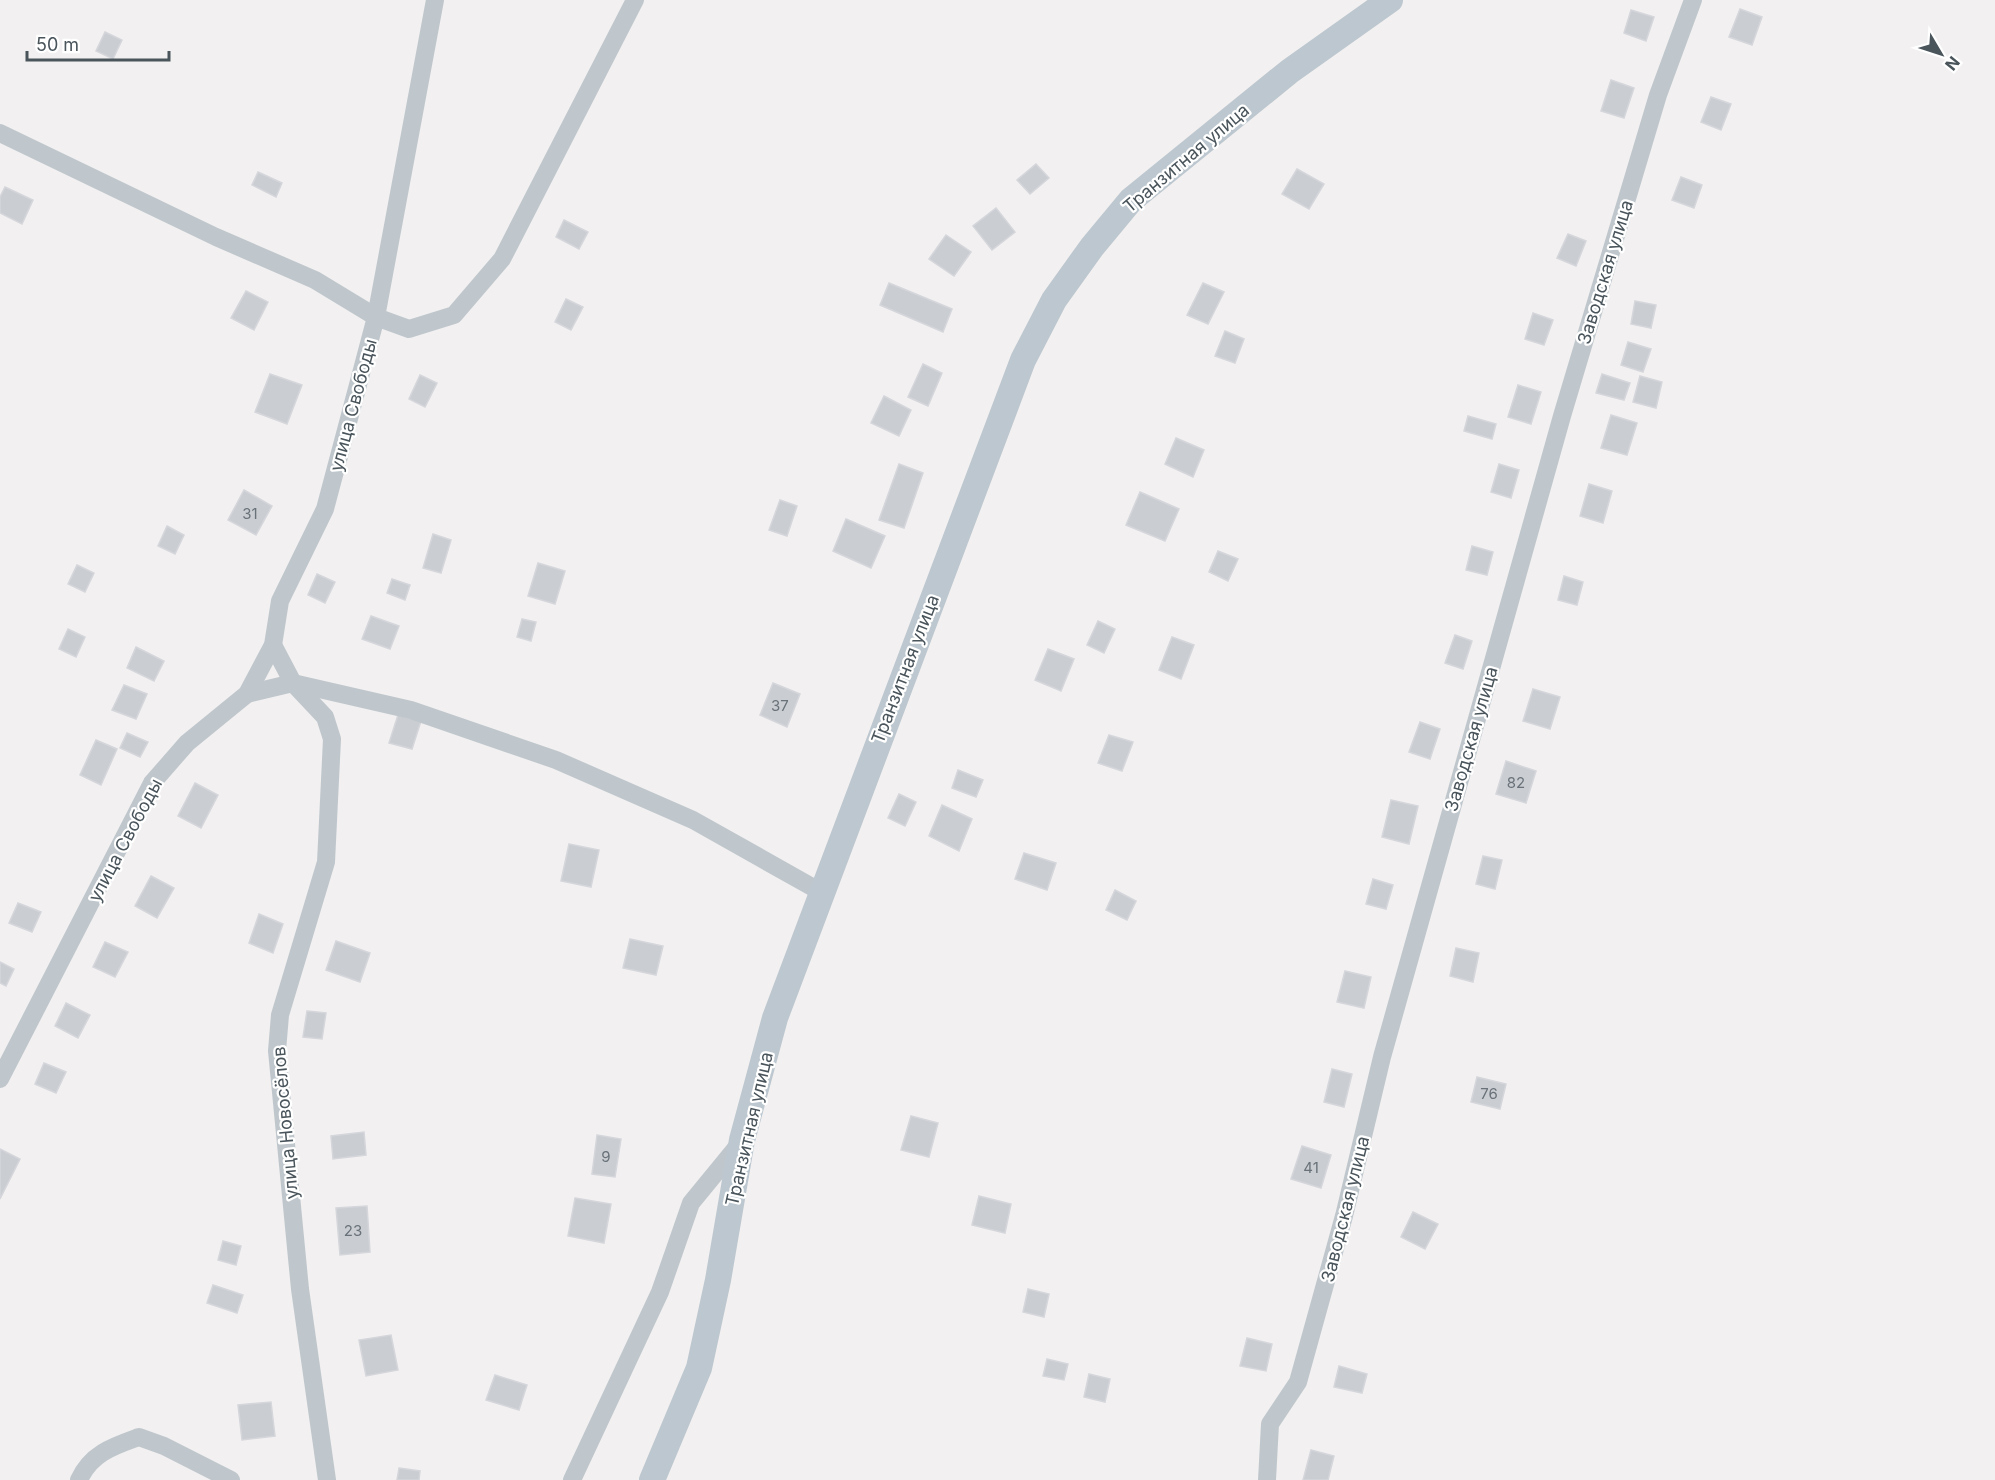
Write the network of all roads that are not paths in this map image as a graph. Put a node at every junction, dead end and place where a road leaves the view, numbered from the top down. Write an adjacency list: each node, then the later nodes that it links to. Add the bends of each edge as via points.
1 (435, 0): 6 (street, улица Свободы)
2 (635, 0): 6 (street, via 502,259 454,315 409,329)
3 (1390, 0): 10 (main road, Транзитная улица, via 1290,71 1131,200 1054,300 1023,360)
4 (1693, 0): 18 (street, Заводская улица, via 1658,94 1558,427 1382,1057 1298,1382 1269,1424)
5 (0, 133): 6 (street, via 315,280)
6 (376, 317): 7 (street, улица Свободы, via 325,509 280,601)
7 (273, 645): 8 (street, улица Новосёлов); 9 (street, улица Свободы)
8 (293, 683): 9 (street); 10 (street, via 411,710 556,760 693,820); 15 (street, улица Новосёлов, via 326,717 332,739 326,862 280,1015 277,1051 300,1289)
9 (247, 694): 11 (street, улица Свободы, via 187,743 152,783)
10 (821, 891): 12 (main road, Транзитная улица, via 775,1018)
11 (0, 1080)
12 (742, 1140): 16 (street, via 691,1203 660,1292); 17 (main road, Транзитная улица, via 699,1368)
13 (79, 1480): 14 (street, via 105,1449 140,1437)
14 (231, 1480)
15 (327, 1480)
16 (572, 1480)
17 (652, 1480)
18 (1267, 1480)

